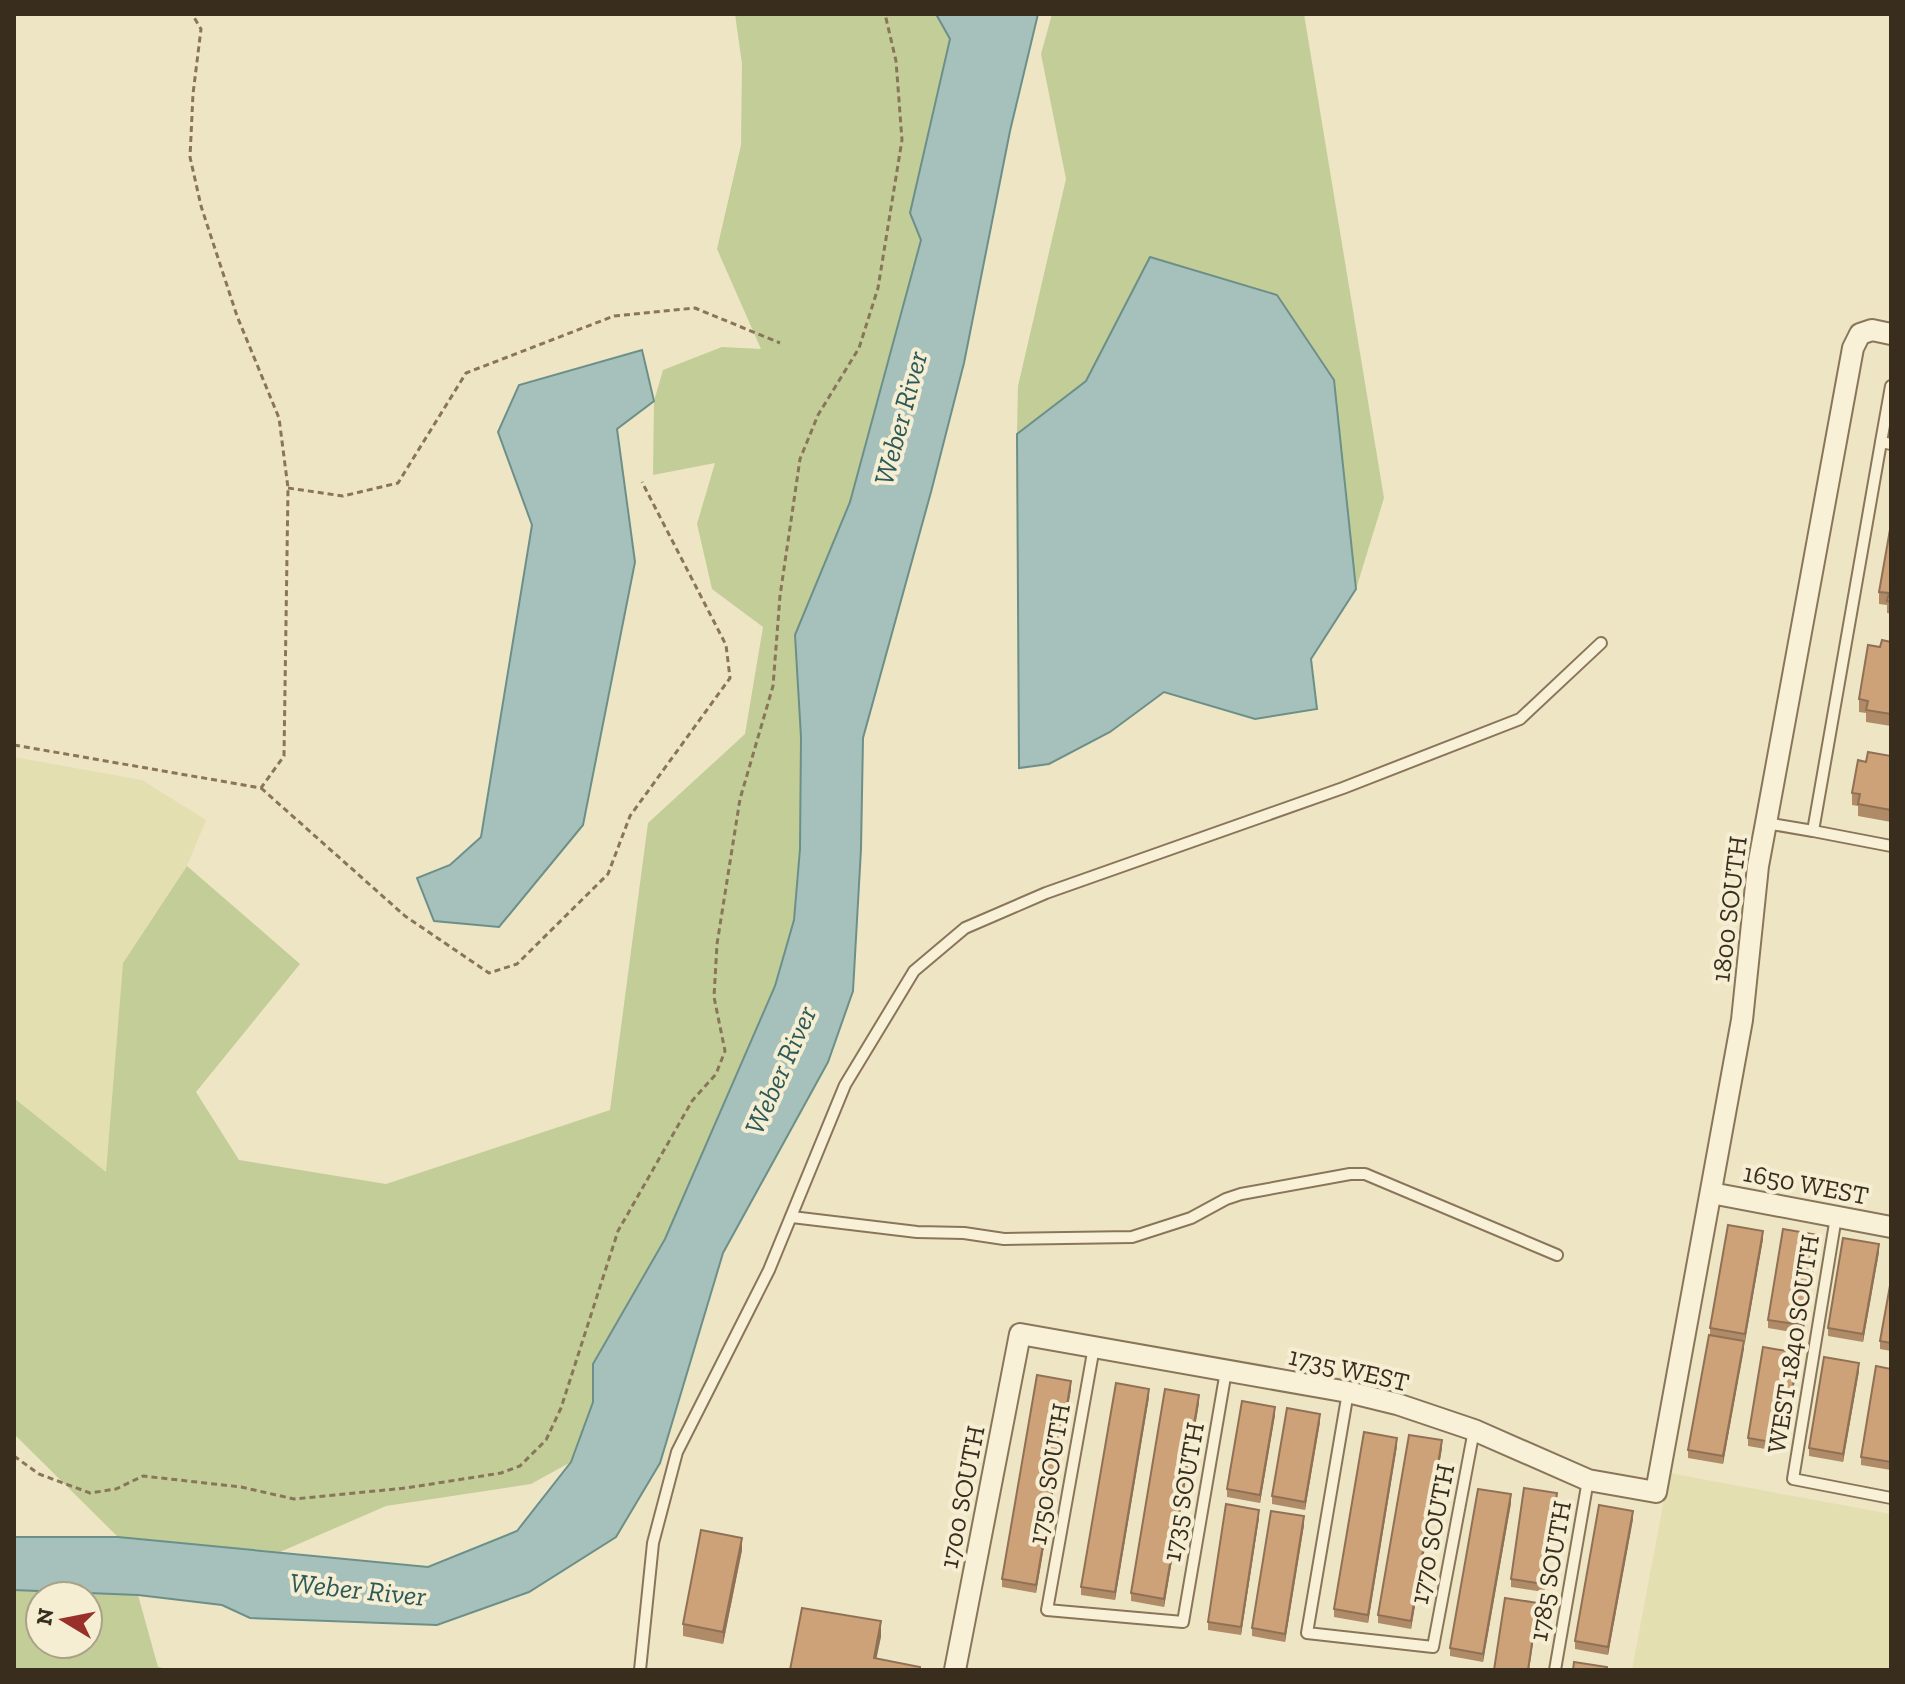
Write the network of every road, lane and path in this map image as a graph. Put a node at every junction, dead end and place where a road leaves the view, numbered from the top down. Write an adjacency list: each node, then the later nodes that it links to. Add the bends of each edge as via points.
1 (192, 14): 8 (path, via 201,29 190,157 237,316 279,418)
2 (885, 14): 25 (path, via 896,61 902,140 878,288 859,348 818,415 800,459 773,686 740,799 717,944 714,997 725,1051 716,1074 692,1101 618,1231 546,1440 520,1466 501,1473 294,1499 143,1476 116,1489 90,1493 39,1474)
3 (1891, 334): 12 (street, 1800 SOUTH, via 1860,334 1853,348)
4 (780, 343): 8 (path, via 695,308 614,316 466,373 398,483 343,496)
5 (1891, 386): 6 (lane)
6 (1886, 443): 13 (lane)
7 (642, 482): 11 (path, via 726,645 730,678 630,816 608,874 517,964 489,973 405,916)
8 (288, 488): 11 (path, via 284,756)
9 (1601, 643): 16 (lane, via 1520,719 1046,893 965,928 914,971 845,1085)
10 (14, 745): 11 (path)
11 (261, 788)
12 (1766, 823): 13 (lane); 15 (street, 1800 SOUTH, via 1742,1020)
13 (1813, 831): 14 (lane)
14 (1891, 846)
15 (1711, 1193): 17 (street, 1650 WEST); 27 (street, 1800 SOUTH)
16 (792, 1217): 19 (lane, via 1004,1239 1132,1237 1241,1194 1365,1174); 30 (lane, via 677,1452 653,1543)
17 (1836, 1217): 18 (street, 1650 WEST); 28 (lane, WEST 1840 SOUTH, via 1793,1479)
18 (1891, 1227)
19 (1557, 1255)
20 (1020, 1334): 21 (street, 1735 WEST); 31 (street, 1700 SOUTH)
21 (1094, 1347): 22 (street, 1735 WEST); 29 (lane, 1750 SOUTH, via 1047,1610)
22 (1226, 1371): 23 (street, 1735 WEST); 29 (lane, 1735 SOUTH)
23 (1348, 1392): 24 (street, 1735 WEST); 24 (lane, 1770 SOUTH, via 1307,1633 1433,1647)
24 (1474, 1430): 26 (street, 1735 WEST)
25 (14, 1456)
26 (1588, 1480): 27 (street, 1735 WEST); 32 (lane, 1785 SOUTH)
27 (1656, 1492)
28 (1891, 1498)
29 (1183, 1622)
30 (640, 1670)
31 (955, 1670)
32 (1555, 1670)

